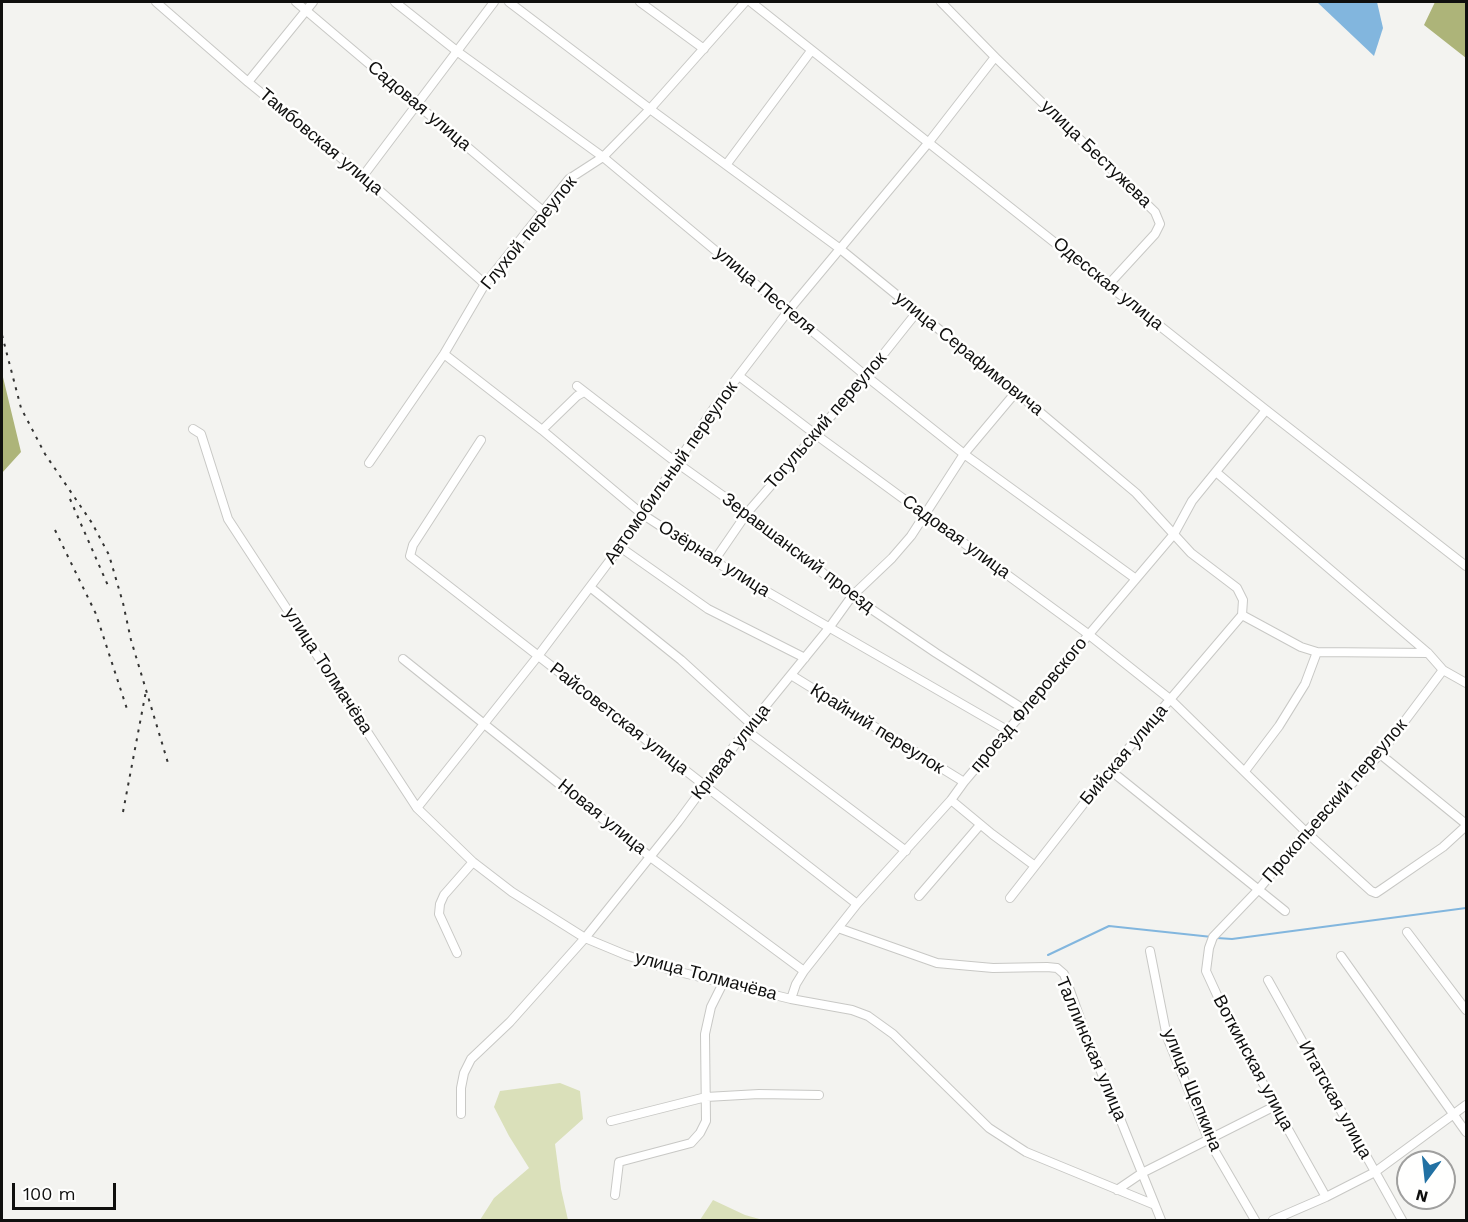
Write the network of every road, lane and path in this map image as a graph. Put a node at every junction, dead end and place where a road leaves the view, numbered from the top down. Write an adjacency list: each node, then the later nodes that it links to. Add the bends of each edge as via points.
1 (156, 2): 16 (street, Тамбовская улица)
2 (296, 2): 11 (street, Садовая улица)
3 (313, 2): 11 (street)
4 (395, 2): 14 (street, улица Пестеля)
5 (494, 2): 14 (street)
6 (510, 2): 18 (street, улица Серафимовича)
7 (640, 2): 12 (street)
8 (745, 2): 12 (street, Глухой переулок)
9 (751, 2): 13 (street, Одесская улица)
10 (941, 2): 15 (street, улица Бестужева)
11 (306, 10): 16 (street); 17 (street, Садовая улица)
12 (705, 49): 18 (street, Глухой переулок)
13 (812, 51): 19 (street, Одесская улица); 21 (street)
14 (458, 52): 17 (street); 20 (street, улица Пестеля)
15 (995, 57): 19 (street); 26 (street, улица Бестужева, via 1155,212 1160,224 1155,234)
16 (248, 82): 22 (street, Тамбовская улица)
17 (418, 105): 22 (street); 23 (street, Садовая улица)
18 (650, 109): 20 (street, Глухой переулок); 21 (street, улица Серафимовича)
19 (929, 142): 24 (street, Автомобильный переулок); 26 (street, Одесская улица)
20 (603, 157): 23 (street, Глухой переулок, via 570,179); 27 (street, улица Пестеля)
21 (726, 165): 24 (street, улица Серафимовича)
22 (363, 176): 25 (street, Тамбовская улица)
23 (543, 211): 25 (street, Глухой переулок)
24 (839, 248): 27 (street, Автомобильный переулок); 28 (street, улица Серафимовича)
25 (485, 284): 29 (street, Глухой переулок)
26 (1109, 284): 35 (street, Одесская улица)
27 (789, 310): 30 (street, Автомобильный переулок); 31 (street, улица Пестеля)
28 (917, 312): 31 (street, Тогульский переулок); 34 (street, улица Серафимовича)
29 (444, 354): 37 (street, Озёрная улица); 42 (street, Глухой переулок)
30 (739, 376): 38 (street, Садовая улица); 41 (street, Автомобильный переулок)
31 (866, 376): 38 (street, Тогульский переулок); 40 (street, улица Пестеля)
32 (577, 386): 33 (street, Зеравшанский проезд)
33 (584, 392): 37 (street); 41 (street, Зеравшанский проезд)
34 (1016, 392): 40 (street, Кривая улица); 47 (street, улица Серафимовича, via 1136,494)
35 (1266, 410): 43 (street, проезд Флеровского); 50 (street, Одесская улица)
36 (193, 429): 76 (street, улица Толмачёва, via 201,434 228,519)
37 (542, 430): 45 (street, Озёрная улица)
38 (814, 434): 44 (street, Тогульский переулок); 46 (street, Садовая улица)
39 (481, 440): 59 (street, Райсоветская улица, via 413,545 411,556)
40 (964, 454): 46 (street, Кривая улица); 51 (street, улица Пестеля)
41 (677, 463): 44 (street, Зеравшанский проезд); 45 (street, Автомобильный переулок)
42 (369, 464)
43 (1216, 472): 47 (street, проезд Флеровского, via 1192,501); 58 (street)
44 (747, 513): 49 (street, Тогульский переулок); 53 (street, Зеравшанский проезд)
45 (642, 514): 48 (street, Автомобильный переулок); 49 (street, Озёрная улица)
46 (925, 514): 53 (street, Кривая улица, via 892,558); 56 (street, Садовая улица)
47 (1174, 534): 51 (street, проезд Флеровского); 54 (street, улица Серафимовича, via 1191,553 1237,588 1244,600)
48 (620, 547): 52 (street, Автомобильный переулок); 60 (street, Крайний переулок, via 708,609)
49 (714, 561): 55 (street, Озёрная улица)
50 (1467, 566)
51 (1136, 579): 56 (street, проезд Флеровского)
52 (590, 587): 59 (street, Автомобильный переулок); 68 (street, via 681,660)
53 (852, 596): 55 (street, Кривая улица); 66 (street, Зеравшанский проезд)
54 (1242, 615): 57 (street); 65 (street, Бийская улица)
55 (829, 628): 60 (street, Кривая улица); 69 (street, Озёрная улица)
56 (1088, 634): 65 (street, Садовая улица); 66 (street, проезд Флеровского)
57 (1317, 652): 58 (street); 72 (street, via 1305,684)
58 (1428, 653): 62 (street)
59 (538, 656): 67 (street, Автомобильный переулок); 74 (street, Райсоветская улица)
60 (805, 658): 63 (street, Кривая улица)
61 (403, 659): 67 (street, Новая улица)
62 (1443, 670): 64 (street); 70 (street, Прокопьевский переулок)
63 (791, 675): 68 (street, Кривая улица); 73 (street, Крайний переулок)
64 (1466, 681)
65 (1171, 700): 71 (street, Бийская улица); 72 (street, Садовая улица)
66 (1025, 710): 69 (street, проезд Флеровского)
67 (484, 723): 76 (street, Автомобильный переулок); 81 (street, Новая улица)
68 (749, 727): 74 (street, Кривая улица); 80 (street)
69 (1007, 730): 73 (street, проезд Флеровского)
70 (1380, 754): 78 (street); 79 (street, Прокопьевский переулок)
71 (1110, 770): 83 (street, Бийская улица); 84 (street)
72 (1245, 771): 79 (street, Садовая улица)
73 (964, 782): 75 (street, проезд Флеровского)
74 (703, 786): 81 (street, Кривая улица); 87 (street, Райсоветская улица)
75 (951, 800): 77 (street); 80 (street, проезд Флеровского)
76 (417, 808): 82 (street, улица Толмачёва)
77 (980, 825): 83 (street); 85 (street)
78 (1467, 825): 79 (street, Садовая улица, via 1443,847 1376,893)
79 (1306, 832): 84 (street, Прокопьевский переулок)
80 (906, 851): 87 (street, проезд Флеровского)
81 (649, 856): 92 (street, Кривая улица); 96 (street, Новая улица)
82 (473, 862): 92 (street, улица Толмачёва); 94 (street, via 440,904 439,914)
83 (1035, 866): 86 (street, Бийская улица)
84 (1259, 889): 88 (street); 89 (street, Прокопьевский переулок)
85 (919, 896)
86 (1010, 898)
87 (856, 904): 90 (street, проезд Флеровского)
88 (1285, 911)
89 (1223, 927): 104 (street, Воткинская улица, via 1212,939 1206,971)
90 (838, 928): 96 (street, проезд Флеровского); 111 (street, Таллинская улица, via 937,963 1057,968 1064,974)
91 (1407, 932): 100 (street)
92 (585, 938): 98 (street, улица Толмачёва, via 671,970); 105 (street, Кривая улица, via 510,1022 471,1059 461,1088)
93 (1150, 951): 109 (street, улица Щепкина, via 1167,1037)
94 (457, 953)
95 (1341, 956): 106 (street)
96 (804, 971): 99 (street, проезд Флеровского)
97 (1268, 980): 110 (street, Итатская улица)
98 (723, 983): 99 (street, улица Толмачёва); 102 (street, via 706,1020)
99 (791, 999): 112 (street, улица Толмачёва, via 868,1016 893,1034 989,1128 1026,1152)
100 (1467, 1010)
101 (819, 1095): 102 (street)
102 (706, 1097): 107 (street); 113 (street, via 706,1121 691,1143 619,1162)
103 (1467, 1105): 106 (street)
104 (1275, 1106): 109 (street); 114 (street, Воткинская улица)
105 (461, 1114)
106 (1454, 1114): 108 (street); 110 (street)
107 (611, 1121)
108 (1467, 1132)
109 (1209, 1141): 111 (street); 117 (street, улица Щепкина)
110 (1375, 1172): 114 (street); 119 (street, Итатская улица)
111 (1142, 1173): 112 (street); 115 (street, Таллинская улица)
112 (1117, 1190): 115 (street, улица Толмачёва)
113 (615, 1195)
114 (1326, 1197): 118 (street)
115 (1155, 1205): 116 (street)
116 (1161, 1221)
117 (1255, 1221)
118 (1273, 1221)
119 (1402, 1221)

